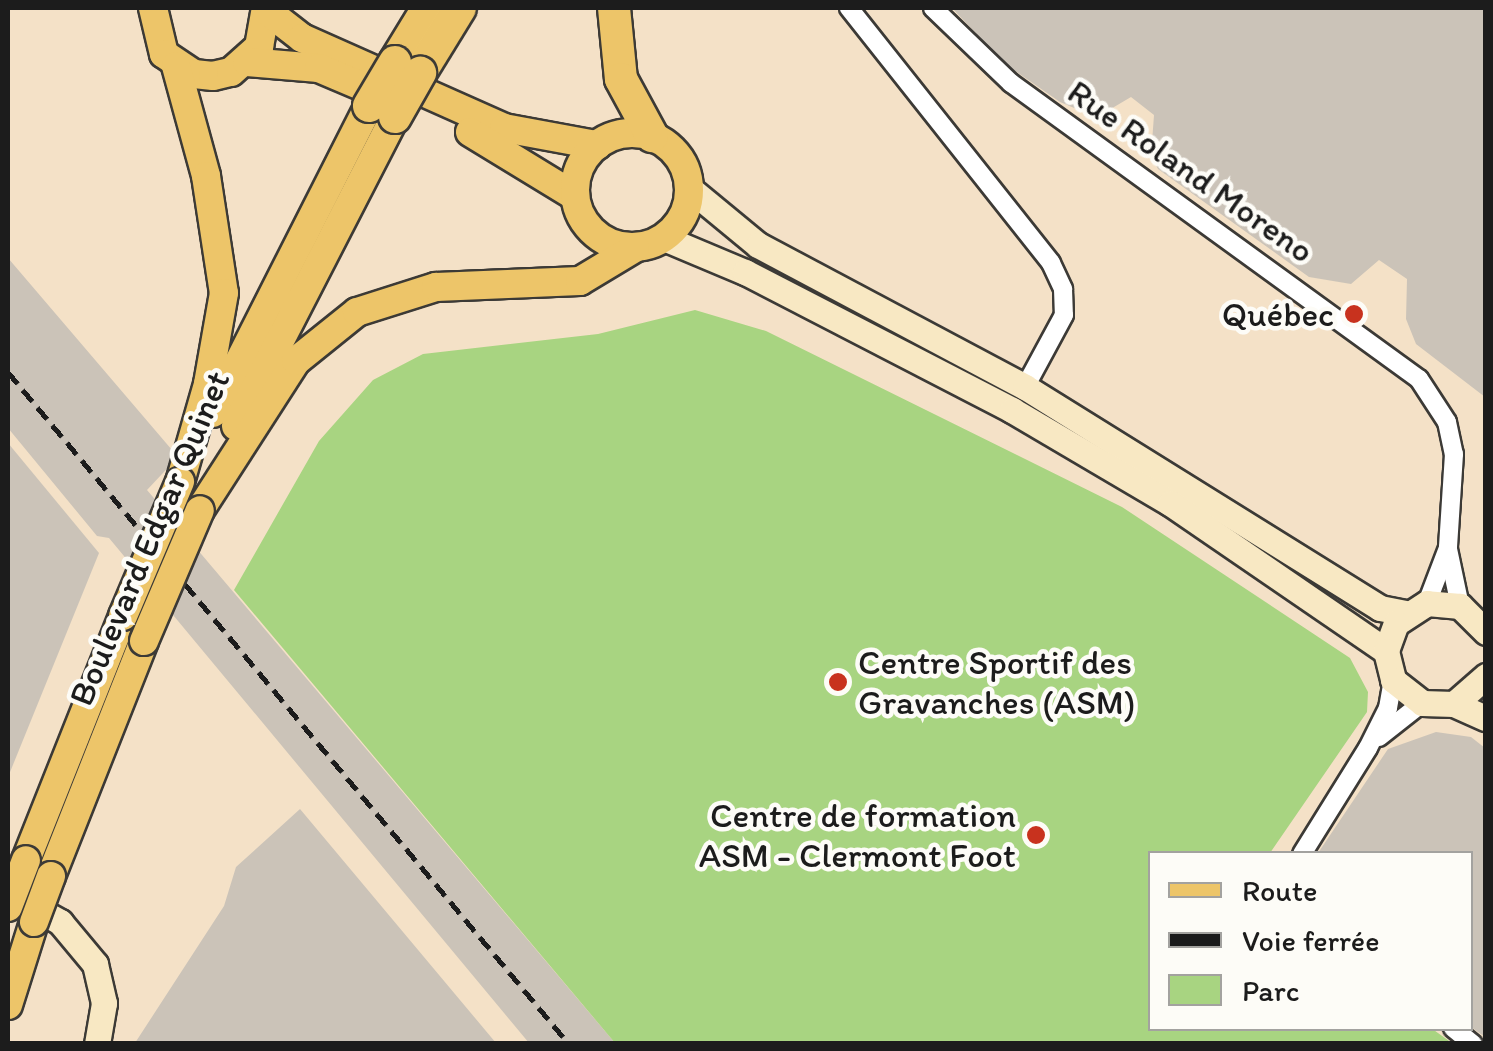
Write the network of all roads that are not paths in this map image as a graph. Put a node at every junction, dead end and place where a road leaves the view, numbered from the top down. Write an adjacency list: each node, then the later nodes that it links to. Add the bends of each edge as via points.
1 (428, 8): 10 (highway)
2 (460, 8): 10 (highway)
3 (614, 8): 12 (highway, via 622,79)
4 (848, 8): 18 (street, via 1051,262 1064,289 1064,314)
5 (933, 8): 21 (street, Rue Roland Moreno, via 1011,84 1419,378 1447,422 1454,454)
6 (266, 9): 8 (main road, via 266,29); 13 (main road, via 302,38 504,128)
7 (146, 13): 9 (main road)
8 (247, 62): 9 (main road, via 212,76); 15 (main road, via 320,68 496,144)
9 (176, 66): 19 (main road, via 206,176 224,293 208,384)
10 (407, 68): 11 (highway, bridge)
11 (382, 112): 19 (main road); 20 (main road, Boulevard Edgar Quinet)
12 (652, 136): 13 (main road, via 614,136); 14 (main road, via 679,157)
13 (597, 144): 15 (main road, via 576,176)
14 (689, 188): 16 (main road, via 687,208); 18 (main road, via 758,244)
15 (574, 196): 17 (main road, via 601,239)
16 (664, 238): 17 (main road); 24 (main road, via 746,272 1012,410 1170,503)
17 (635, 248): 20 (main road, via 580,281 436,287 357,312 296,361)
18 (1026, 387): 22 (main road, via 1380,608)
19 (180, 482): 33 (main road, Boulevard Edgar Quinet, bridge)
20 (200, 510): 34 (main road, Boulevard Edgar Quinet, bridge, via 51,876)
21 (1448, 548): 22 (street); 23 (street)
22 (1416, 608): 23 (main road); 24 (main road)
23 (1477, 618)
24 (1386, 651): 26 (main road)
25 (1486, 676): 28 (main road)
26 (1393, 680): 27 (main road); 30 (street)
27 (1422, 703): 28 (main road); 30 (street)
28 (1454, 704): 29 (main road)
29 (1486, 718)
30 (1368, 748): 31 (street)
31 (1304, 851)
32 (8, 893): 35 (main road, via 60,922 95,964 104,1003)
33 (8, 907)
34 (8, 1004)
35 (96, 1044)

